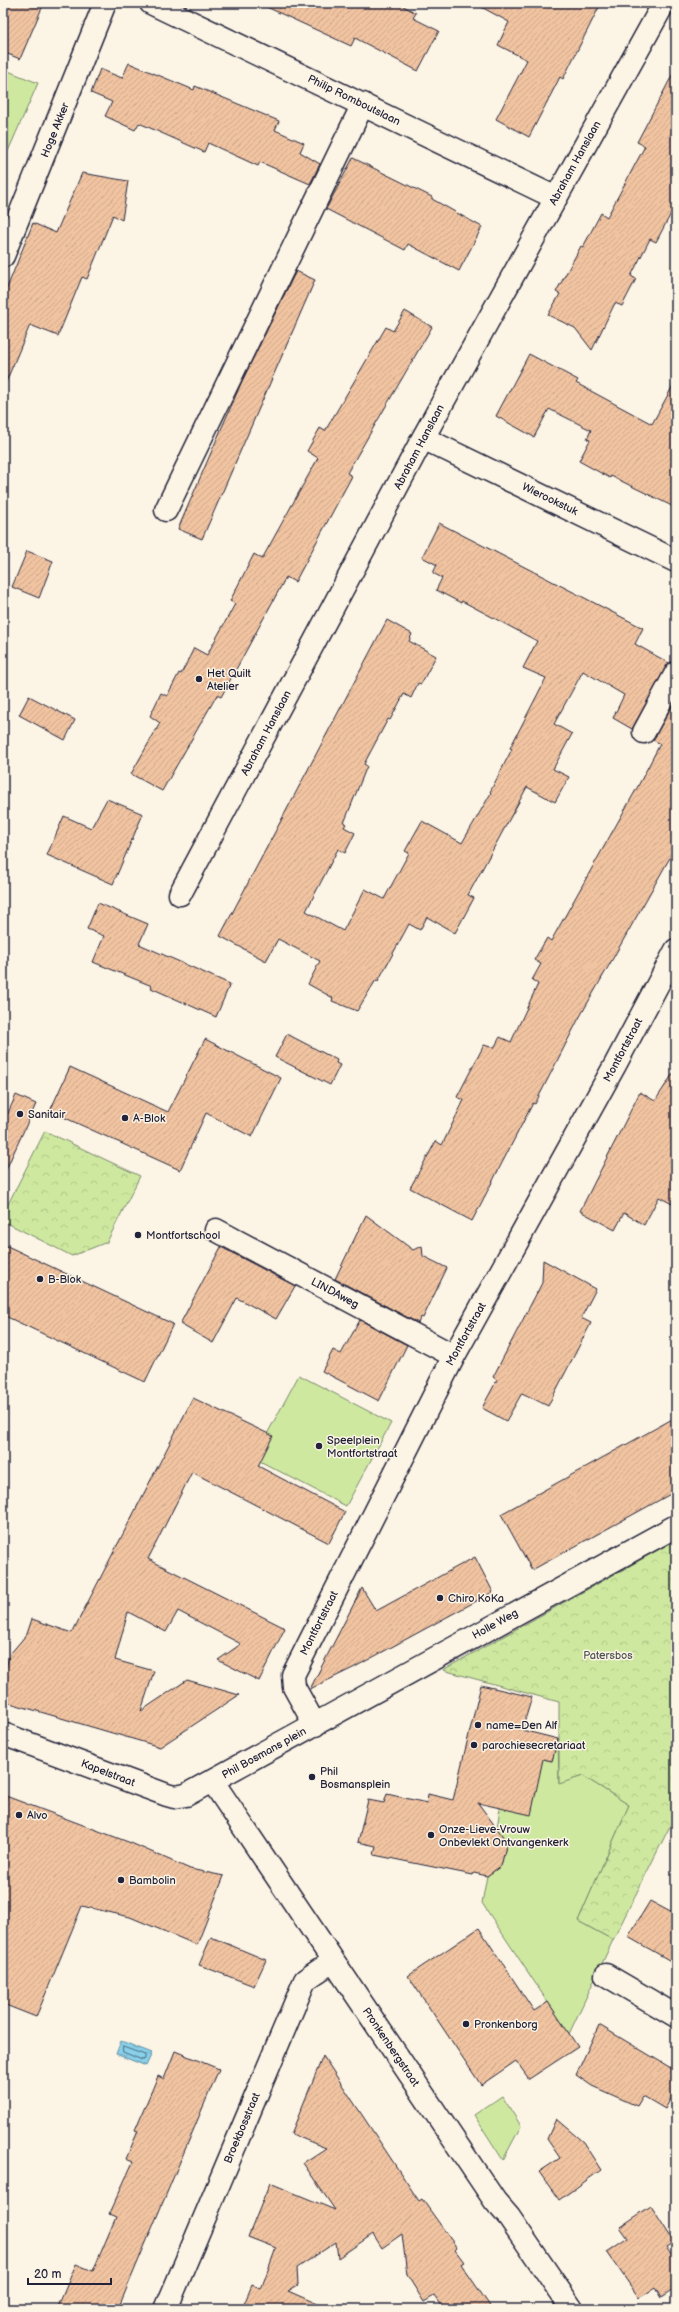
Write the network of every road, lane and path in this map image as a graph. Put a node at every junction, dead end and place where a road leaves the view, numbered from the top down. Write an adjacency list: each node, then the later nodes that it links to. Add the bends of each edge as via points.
1 (105, 3): 6 (street, Hoge Akker)
2 (151, 3): 4 (street, Philip Romboutslaan)
3 (664, 3): 5 (street, Abraham Hanslaan)
4 (363, 104): 5 (street, Philip Romboutslaan); 8 (street)
5 (556, 198): 7 (street, Abraham Hanslaan)
6 (3, 256)
7 (424, 438): 9 (street, Wierookstuk); 12 (street, Abraham Hanslaan)
8 (166, 510)
9 (676, 561)
10 (676, 673): 11 (street)
11 (644, 732)
12 (180, 894)
13 (676, 950): 15 (street, Montfortstraat)
14 (216, 1230): 15 (street, LINDAweg)
15 (454, 1356): 17 (street, Montfortstraat, via 293,1675 294,1687)
16 (676, 1526): 17 (street, Holle Weg)
17 (315, 1725): 19 (street, Phil Bosmans plein)
18 (3, 1734): 19 (street, Kapelstraat, via 174,1797 186,1795)
19 (213, 1782): 20 (street, Pronkenbergstraat)
20 (333, 1960): 23 (street, Broekbosstraat, via 305,1980); 24 (street, Pronkenbergstraat, via 495,2201 509,2217)
21 (606, 1975): 22 (street)
22 (676, 2016)
23 (166, 2309)
24 (572, 2309)

